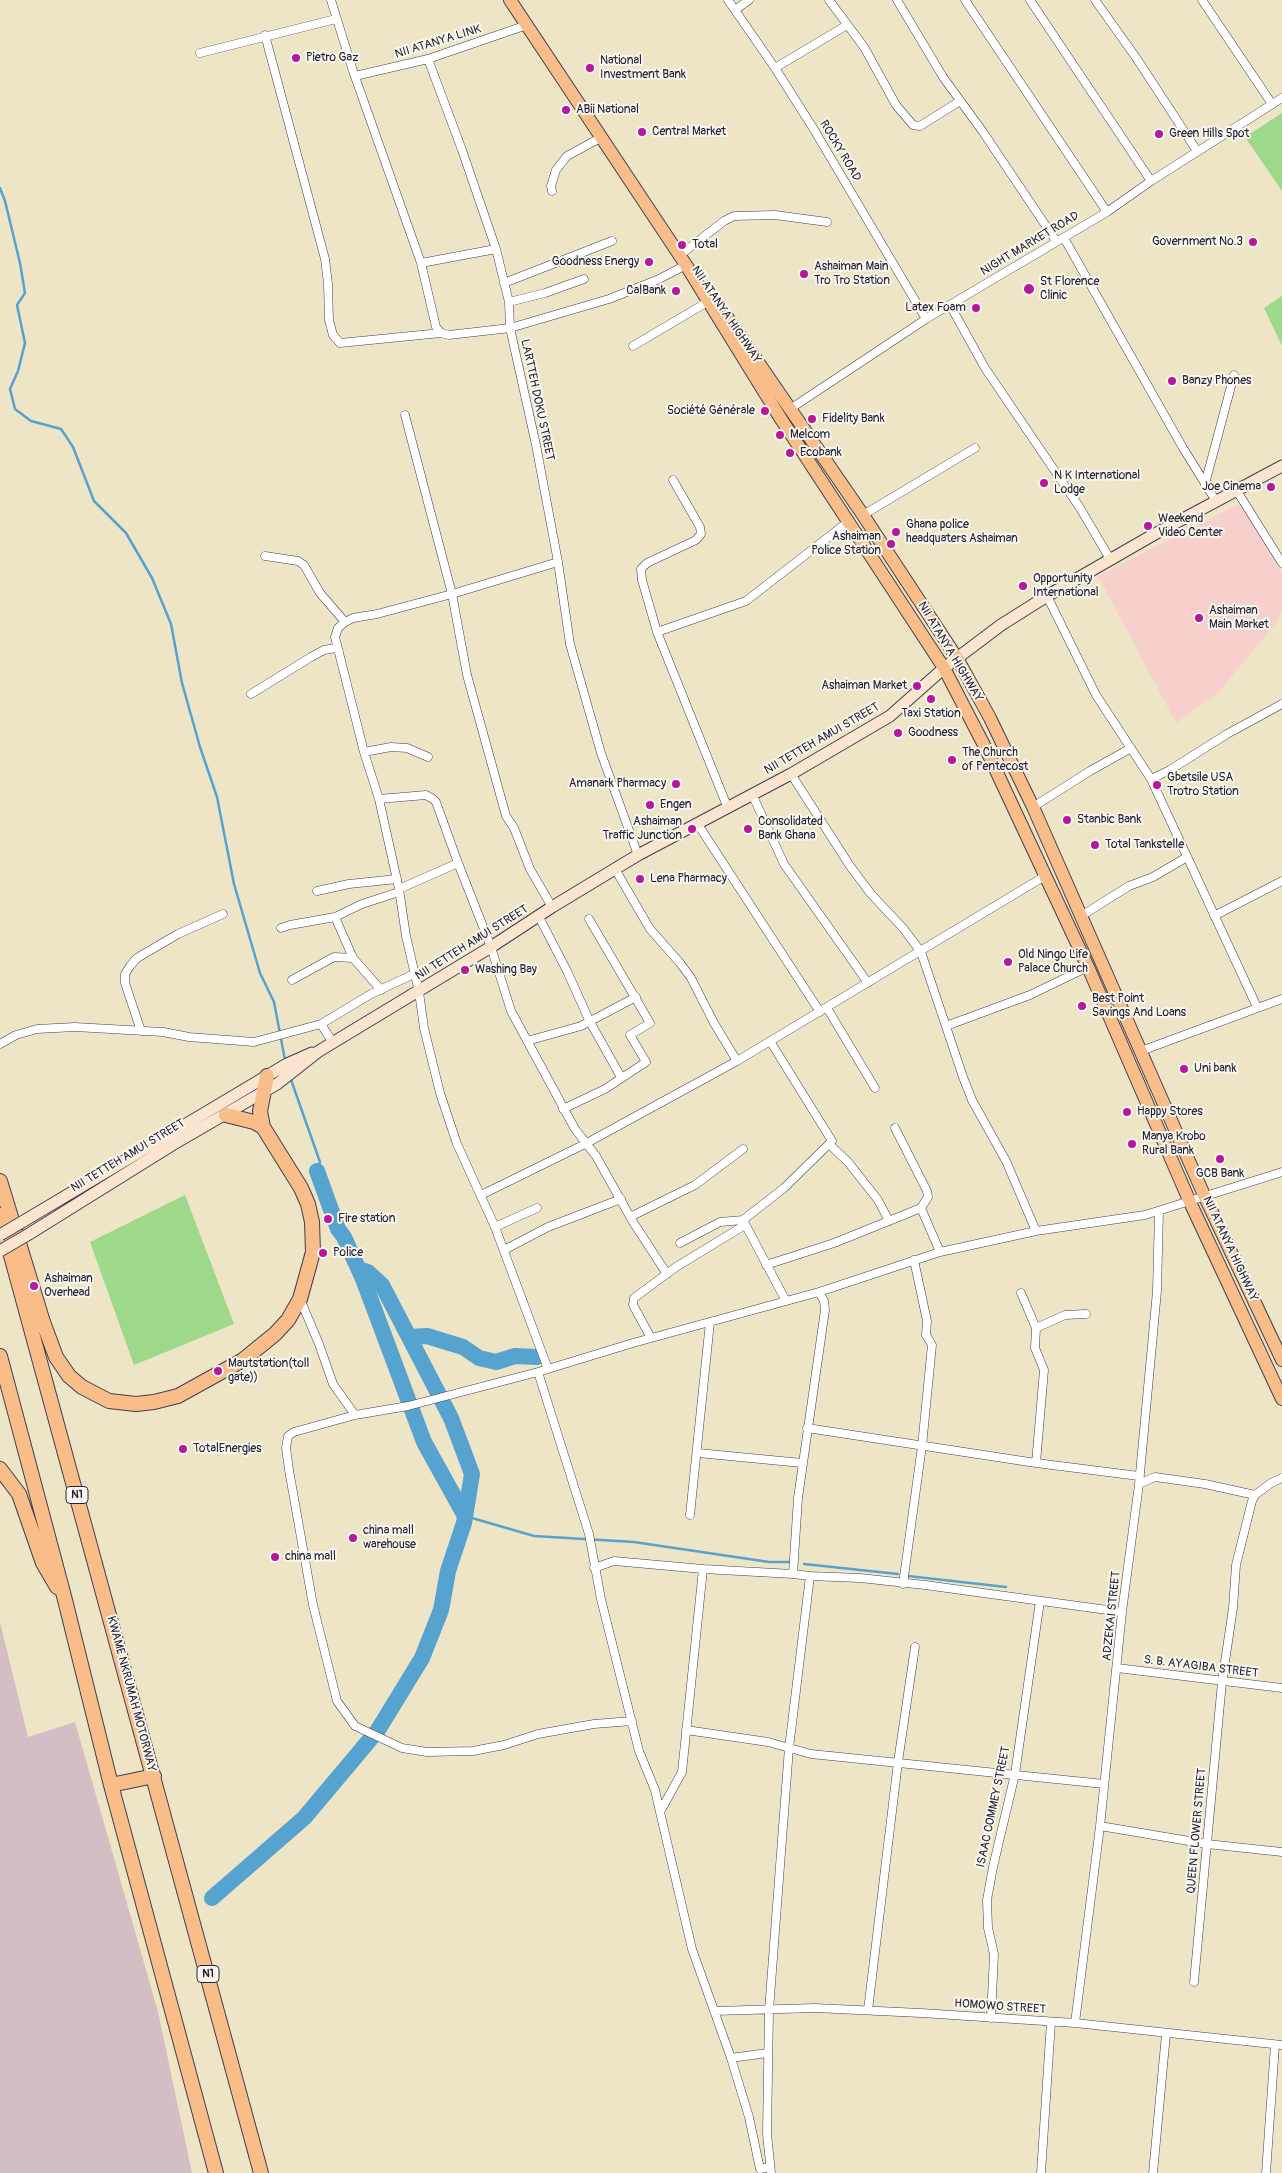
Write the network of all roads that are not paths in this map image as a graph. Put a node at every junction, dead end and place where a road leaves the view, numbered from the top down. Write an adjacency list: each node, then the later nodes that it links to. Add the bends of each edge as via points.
1 (331, 0): 13 (street)
2 (510, 0): 14 (main road)
3 (518, 0): 33 (main road, NII ATANYA HIGHWAY)
4 (728, 0): 12 (street, ROCKY ROAD)
5 (749, 0): 12 (street)
6 (829, 0): 15 (street)
7 (897, 0): 22 (street, via 942,77)
8 (965, 0): 28 (street)
9 (1030, 0): 26 (street)
10 (1095, 0): 25 (street)
11 (1202, 0): 23 (street)
12 (735, 10): 19 (street, ROCKY ROAD)
13 (336, 19): 16 (street); 20 (street)
14 (527, 25): 18 (street, NII ATANYA LINK); 24 (main road)
15 (847, 25): 19 (street); 22 (street, via 874,63 896,105 913,125 920,126)
16 (265, 35): 17 (street); 42 (street, LARTTEH DOKU STREET, via 325,259 333,336 340,343)
17 (200, 53)
18 (428, 59): 20 (street, NII ATANYA LINK); 32 (street)
19 (775, 68): 40 (street, ROCKY ROAD)
20 (355, 76): 34 (street)
21 (1282, 98): 23 (street, NIGHT MARKET ROAD)
22 (960, 101): 30 (street)
23 (1272, 104): 25 (street, NIGHT MARKET ROAD)
24 (602, 137): 27 (street, via 567,156 556,170); 33 (main road)
25 (1197, 151): 26 (street, NIGHT MARKET ROAD)
26 (1151, 181): 28 (street, NIGHT MARKET ROAD)
27 (552, 191)
28 (1107, 212): 30 (street, NIGHT MARKET ROAD)
29 (826, 222): 33 (street, via 775,215 734,216)
30 (1060, 239): 39 (street, NIGHT MARKET ROAD); 50 (street)
31 (612, 241): 36 (street)
32 (496, 249): 34 (street); 36 (street)
33 (685, 258): 37 (main road); 41 (street, via 657,280 609,299); 45 (main road, NII ATANYA HIGHWAY)
34 (420, 263): 42 (street, via 436,327)
35 (584, 279): 38 (street)
36 (504, 284): 38 (street)
37 (709, 301): 43 (street); 54 (main road, via 781,419)
38 (510, 302): 41 (street)
39 (950, 305): 40 (street, NIGHT MARKET ROAD); 56 (street, via 985,368 1080,508)
40 (926, 319): 45 (street, NIGHT MARKET ROAD)
41 (510, 328): 42 (street, LARTTEH DOKU STREET, via 449,335); 57 (street, LARTTEH DOKU STREET)
42 (442, 333)
43 (633, 346)
44 (1234, 375): 50 (street)
45 (790, 409): 53 (main road, NII ATANYA HIGHWAY)
46 (405, 415): 59 (street)
47 (975, 448): 53 (street)
48 (1282, 466): 51 (main road, NII TETTEH AMUI STREET)
49 (673, 480): 62 (street, via 701,534 696,540 647,563 641,569)
50 (1206, 484): 52 (street)
51 (1237, 491): 52 (main road, NII TETTEH AMUI STREET); 58 (street)
52 (1216, 501): 56 (main road, NII TETTEH AMUI STREET)
53 (863, 515): 64 (main road, NII ATANYA HIGHWAY)
54 (849, 521): 62 (street, via 746,601); 65 (main road)
55 (265, 556): 61 (street, via 298,561 304,565 320,593)
56 (1110, 559): 60 (main road, NII TETTEH AMUI STREET)
57 (558, 562): 59 (street); 78 (street, LARTTEH DOKU STREET, via 570,644 601,753)
58 (1282, 563)
59 (452, 594): 61 (street); 87 (street, via 467,675 506,816)
60 (1047, 596): 64 (main road, NII TETTEH AMUI STREET); 68 (street, via 1096,694)
61 (345, 622): 63 (street, via 338,628)
62 (657, 632): 75 (street)
63 (336, 648): 66 (street, via 311,657); 69 (street)
64 (957, 658): 65 (main road, NII TETTEH AMUI STREET); 76 (main road, NII ATANYA HIGHWAY)
65 (944, 668): 71 (main road, NII TETTEH AMUI STREET, via 890,716); 82 (main road, via 985,747)
66 (252, 694)
67 (1282, 706): 72 (street)
68 (1131, 748): 72 (street); 76 (street)
69 (364, 752): 70 (street, via 407,748); 74 (street)
70 (428, 757)
71 (791, 774): 73 (main road, NII TETTEH AMUI STREET); 96 (street, via 850,866)
72 (1151, 779): 79 (street)
73 (752, 794): 75 (main road, NII TETTEH AMUI STREET); 101 (street, via 784,864)
74 (379, 800): 80 (street, via 426,795 433,799); 83 (street)
75 (727, 806): 77 (main road, NII TETTEH AMUI STREET)
76 (1033, 807): 89 (main road, NII ATANYA HIGHWAY)
77 (696, 823): 78 (main road, NII TETTEH AMUI STREET); 107 (street)
78 (638, 855): 81 (main road, NII TETTEH AMUI STREET)
79 (1187, 857): 89 (street); 90 (street)
80 (458, 863): 85 (street); 95 (street)
81 (615, 870): 87 (main road, NII TETTEH AMUI STREET); 118 (street, via 650,929 691,978)
82 (1044, 876): 96 (street); 98 (main road)
83 (397, 879): 85 (street); 86 (street)
84 (1282, 882): 90 (street)
85 (399, 890): 91 (street); 99 (street)
86 (317, 891)
87 (552, 907): 92 (main road, NII TETTEH AMUI STREET)
88 (223, 914): 111 (street, via 178,934 137,958 130,966 125,974 125,983)
89 (1081, 916): 117 (main road, NII ATANYA HIGHWAY)
90 (1214, 916): 106 (street)
91 (335, 917): 94 (street); 97 (street)
92 (539, 917): 95 (main road, NII TETTEH AMUI STREET); 108 (street)
93 (590, 919): 104 (street)
94 (281, 928)
95 (491, 947): 103 (main road, NII TETTEH AMUI STREET); 112 (street, via 506,997)
96 (921, 952): 101 (street); 110 (street)
97 (353, 958): 100 (street, via 334,957); 102 (street)
98 (1088, 966): 110 (street, via 1030,995); 135 (main road)
99 (414, 974): 102 (street); 103 (street)
100 (292, 980)
101 (868, 983): 107 (street)
102 (381, 990): 109 (street)
103 (419, 992): 114 (main road, NII TETTEH AMUI STREET); 132 (street, via 440,1093 457,1144)
104 (636, 997): 108 (street); 120 (street, via 650,1023 630,1035 646,1062)
105 (1282, 999): 106 (street)
106 (1257, 1007): 117 (street)
107 (823, 1010): 113 (street); 121 (street)
108 (590, 1022): 112 (street); 120 (street)
109 (321, 1024): 111 (street, via 248,1042); 114 (street)
110 (946, 1026): 144 (street, via 972,1100 1006,1161)
111 (141, 1031): 115 (street, via 37,1029)
112 (527, 1041): 123 (street)
113 (770, 1041): 118 (street); 128 (street, via 831,1138)
114 (333, 1043): 116 (main road, NII TETTEH AMUI STREET)
115 (0, 1044)
116 (319, 1051): 119 (main road, via 298,1058); 122 (main road, NII TETTEH AMUI STREET)
117 (1141, 1051): 133 (main road, NII ATANYA HIGHWAY)
118 (737, 1061): 127 (street)
119 (267, 1076): 122 (highway); 145 (main road, bridge)
120 (621, 1077): 123 (street, via 605,1089)
121 (875, 1088)
122 (263, 1093): 124 (main road, NII TETTEH AMUI STREET); 125 (highway, via 260,1112)
123 (564, 1109): 127 (street)
124 (226, 1115): 125 (highway); 148 (main road, NII TETTEH AMUI STREET, bridge)
125 (263, 1127): 155 (highway, via 301,1188 312,1222 313,1252)
126 (895, 1128): 137 (street, via 927,1191 928,1197)
127 (584, 1144): 132 (street); 134 (street, via 596,1156)
128 (830, 1145): 141 (street, via 878,1200); 142 (street)
129 (743, 1149): 140 (street, via 695,1185)
130 (1282, 1172): 133 (street)
131 (0, 1181): 155 (highway, via 56,1357 75,1382 99,1398 136,1404 178,1396 249,1355 288,1320)
132 (481, 1195): 143 (street)
133 (1204, 1195): 135 (street); 162 (main road, NII ATANYA HIGHWAY)
134 (621, 1199): 140 (street); 147 (street, via 548,1227)
135 (1189, 1200): 138 (street); 165 (main road)
136 (538, 1208): 143 (street)
137 (921, 1208): 141 (street); 149 (street)
138 (1159, 1211): 144 (street); 174 (street, ADZEKAI STREET, via 1157,1291)
139 (0, 1215): 194 (highway, KWAME NKRUMAH MOTORWAY / N1)
140 (630, 1216): 152 (street)
141 (889, 1220): 151 (street, via 834,1243)
142 (744, 1223): 146 (street, via 720,1222); 151 (street); 152 (street)
143 (495, 1227): 147 (street)
144 (1036, 1231): 149 (street)
145 (0, 1235)
146 (680, 1243)
147 (504, 1250): 163 (street)
148 (0, 1251)
149 (940, 1252): 150 (street)
150 (914, 1260): 153 (street); 168 (street, via 927,1321 926,1335 932,1346)
151 (766, 1265): 156 (street)
152 (667, 1274): 160 (street, via 634,1298 633,1305)
153 (818, 1292): 156 (street); 167 (street, via 825,1310)
154 (1021, 1293): 159 (street)
155 (300, 1299): 166 (street, via 333,1384)
156 (786, 1301): 158 (street)
157 (1086, 1314): 159 (street, via 1065,1315)
158 (710, 1322): 160 (street); 169 (street)
159 (1036, 1328): 171 (street, via 1035,1348 1044,1370)
160 (651, 1338): 163 (street)
161 (0, 1356): 182 (highway)
162 (1282, 1360)
163 (548, 1368): 164 (street)
164 (538, 1372): 166 (street, via 408,1406); 177 (street, via 589,1538)
165 (1282, 1398)
166 (355, 1415): 189 (street, via 294,1432 288,1436 286,1448 313,1605 337,1701 355,1726 402,1748 464,1752 544,1733)
167 (807, 1428): 168 (street); 170 (street)
168 (922, 1446): 171 (street); 181 (street)
169 (698, 1453): 170 (street); 176 (street)
170 (802, 1463): 179 (street)
171 (1036, 1463): 174 (street)
172 (0, 1469): 182 (highway, via 19,1494 43,1563)
173 (1282, 1478): 175 (street)
174 (1139, 1480): 175 (street, via 1155,1477); 184 (street, ADZEKAI STREET)
175 (1255, 1496): 187 (street, QUEEN FLOWER STREET, via 1249,1508 1236,1565)
176 (690, 1516)
177 (594, 1568): 178 (street, via 614,1561); 189 (street)
178 (703, 1569): 179 (street); 190 (street)
179 (793, 1574): 180 (street)
180 (810, 1576): 181 (street); 191 (street)
181 (903, 1584): 183 (street)
182 (65, 1600): 196 (highway)
183 (1040, 1601): 184 (street); 193 (street, ISAAC COMMEY STREET)
184 (1122, 1612): 186 (street, ADZEKAI STREET)
185 (915, 1647): 192 (street)
186 (1117, 1668): 187 (street, S. B. AYAGIBA STREET); 195 (street, ADZEKAI STREET)
187 (1222, 1682): 188 (street, S. B. AYAGIBA STREET); 199 (street, QUEEN FLOWER STREET)
188 (1282, 1688)
189 (632, 1721): 197 (street)
190 (686, 1730): 191 (street); 197 (street, via 682,1772)
191 (789, 1748): 192 (street, via 811,1754); 202 (street)
192 (898, 1762): 193 (street); 203 (street)
193 (1014, 1774): 195 (street); 205 (street, ISAAC COMMEY STREET, via 987,1900 988,1928 994,1954)
194 (154, 1776): 196 (highway); 214 (highway, KWAME NKRUMAH MOTORWAY / N1)
195 (1104, 1784): 198 (street, ADZEKAI STREET)
196 (111, 1785): 213 (highway)
197 (660, 1812): 204 (street, via 689,1940)
198 (1100, 1826): 199 (street); 207 (street, ADZEKAI STREET)
199 (1207, 1844): 200 (street); 201 (street, QUEEN FLOWER STREET)
200 (1282, 1852)
201 (1194, 1982)
202 (769, 2010): 203 (street, HOMOWO STREET); 204 (street, HOMOWO STREET); 210 (street)
203 (868, 2010): 205 (street, HOMOWO STREET)
204 (714, 2012): 211 (street)
205 (991, 2018): 206 (street, HOMOWO STREET)
206 (1051, 2022): 207 (street, HOMOWO STREET); 215 (street)
207 (1075, 2023): 208 (street, HOMOWO STREET)
208 (1166, 2034): 209 (street, HOMOWO STREET); 216 (street)
209 (1278, 2045): 217 (street)
210 (767, 2054): 211 (street); 212 (street, via 767,2134)
211 (731, 2058): 212 (street, via 749,2117 760,2169)
212 (771, 2170)
213 (216, 2173)
214 (261, 2173)
215 (1041, 2173)
216 (1153, 2173)
217 (1266, 2173)

